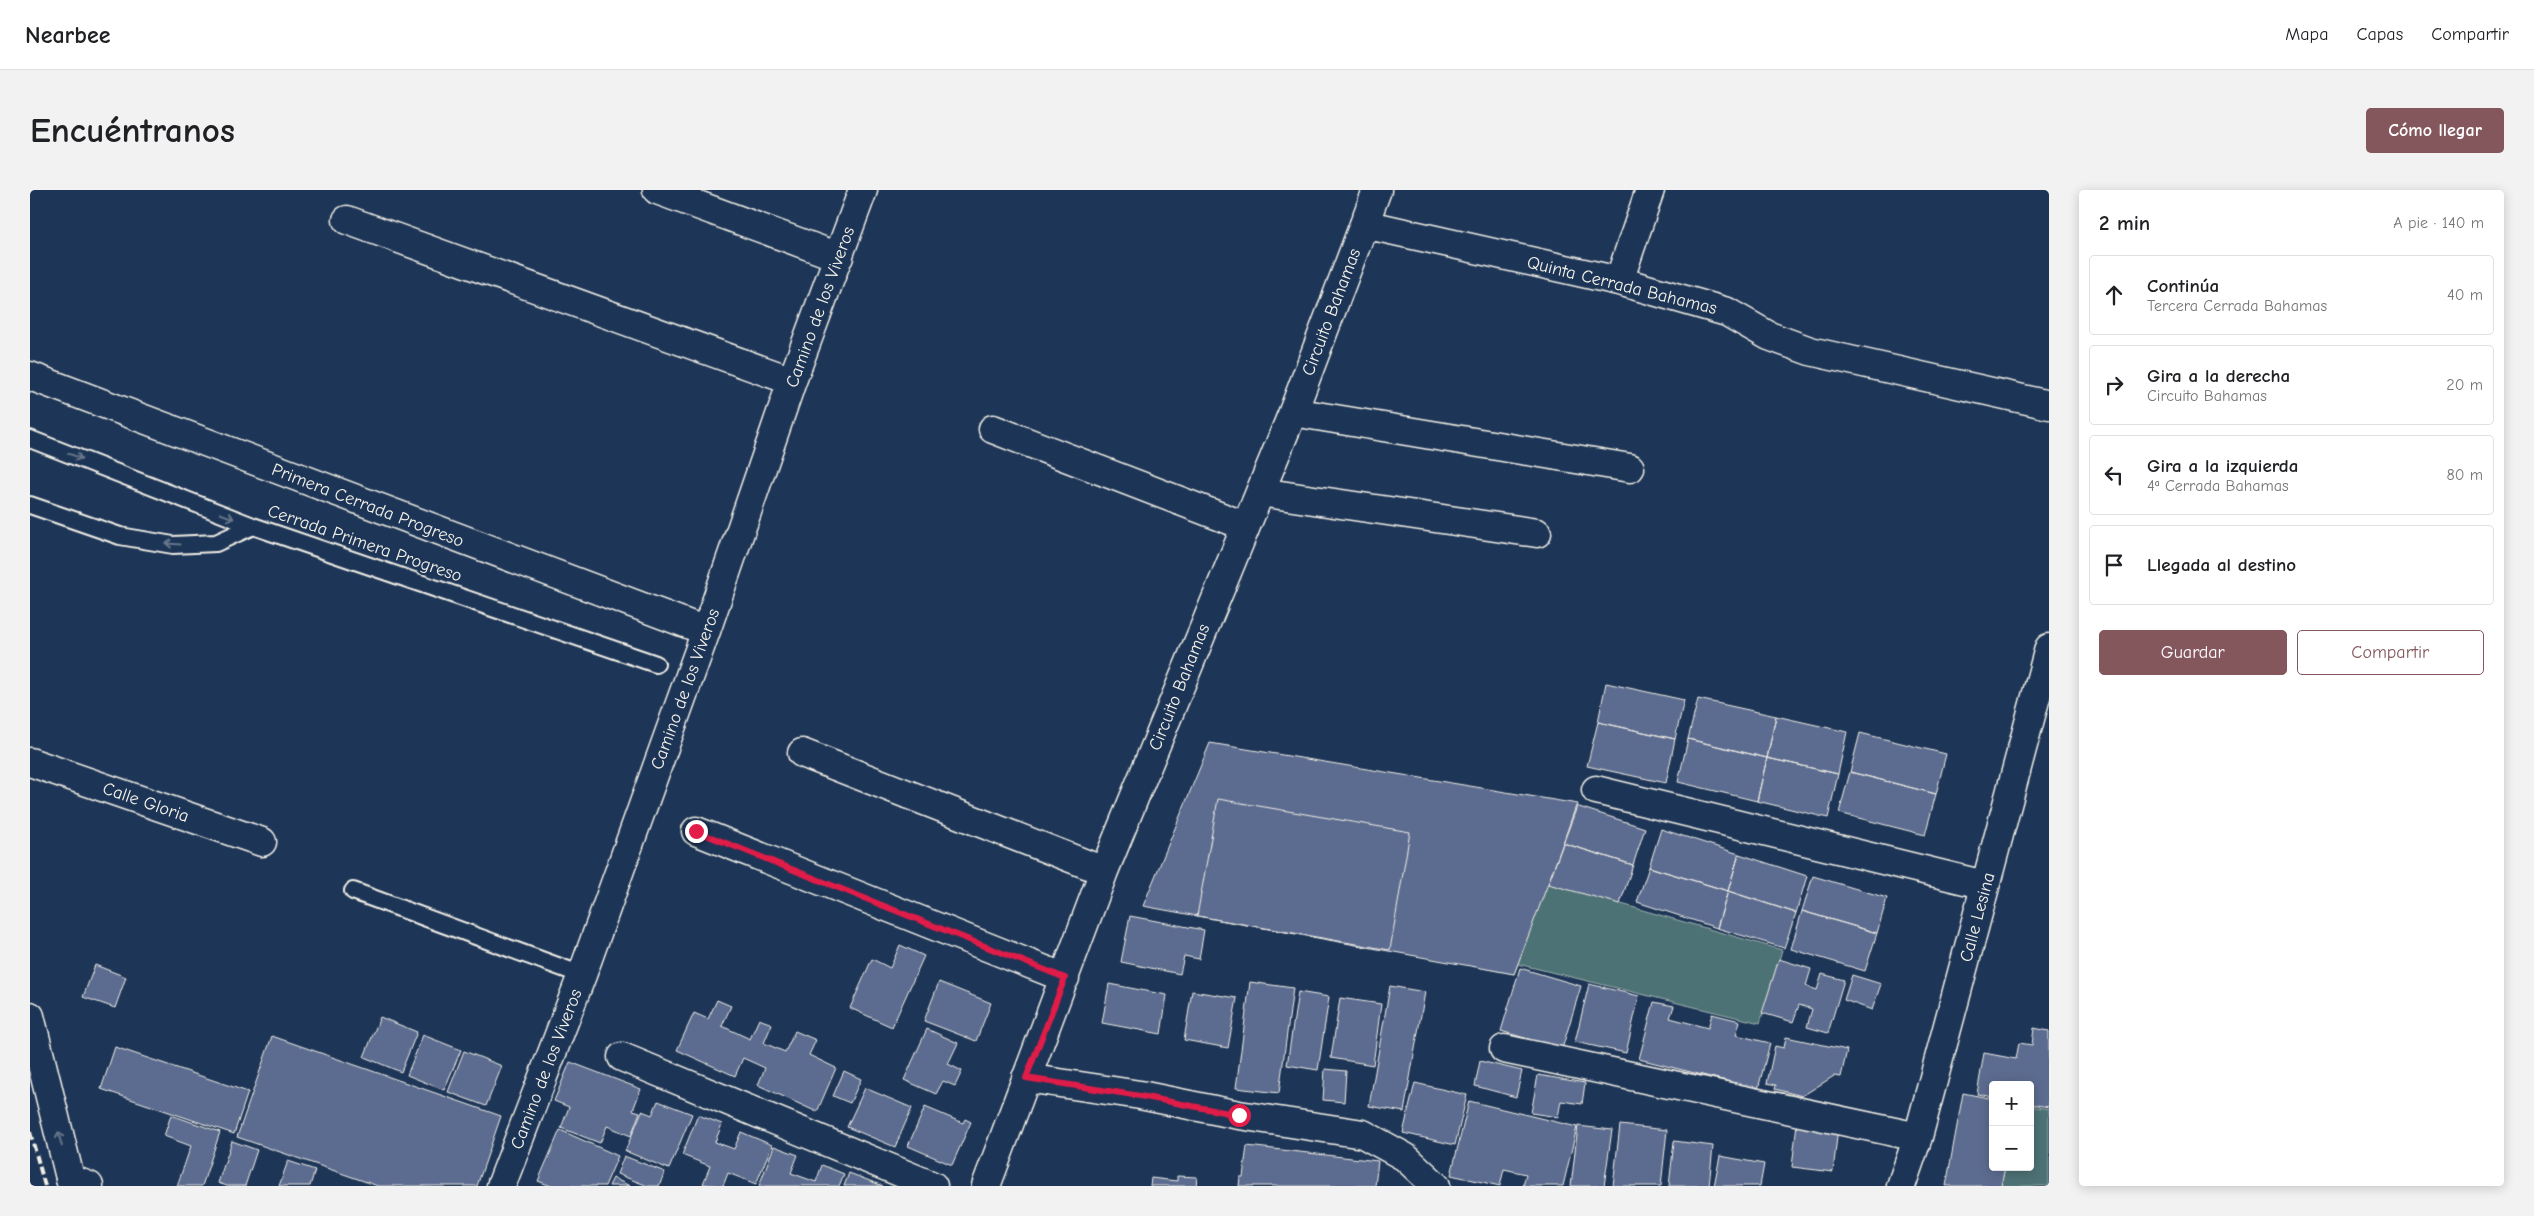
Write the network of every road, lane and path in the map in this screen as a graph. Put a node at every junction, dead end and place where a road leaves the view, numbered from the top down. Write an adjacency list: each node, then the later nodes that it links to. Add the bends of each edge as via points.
1 (657, 190): 7 (street)
2 (864, 190): 7 (street, Camino de los Viveros)
3 (1378, 190): 6 (street, Circuito Bahamas)
4 (1650, 190): 8 (street)
5 (347, 220): 10 (street)
6 (1364, 224): 8 (street, Quinta Cerrada Bahamas); 12 (street, Circuito Bahamas)
7 (839, 258): 10 (street, Camino de los Viveros)
8 (1619, 281): 11 (street, Quinta Cerrada Bahamas, via 1726,312 1769,336 1810,351)
9 (30, 376): 21 (street, Primera Cerrada Progreso)
10 (792, 382): 21 (street, Camino de los Viveros)
11 (2049, 405)
12 (1293, 412): 15 (street); 16 (street, Circuito Bahamas)
13 (993, 429): 19 (street)
14 (30, 439): 18 (lane, one-way to 18)
15 (1630, 468)
16 (1260, 492): 19 (street, Circuito Bahamas); 20 (street)
17 (30, 505): 18 (lane, Cerrada Primera Progreso, one-way to 17, via 216,543 173,545 120,536)
18 (253, 526): 23 (lane, Cerrada Primera Progreso)
19 (1245, 526): 29 (street, Circuito Bahamas)
20 (1537, 533)
21 (706, 631): 32 (street, Camino de los Viveros)
22 (2049, 648): 30 (street, Calle Lesina)
23 (656, 664)
24 (802, 753): 29 (street)
25 (30, 762): 28 (street, Calle Gloria)
26 (1596, 790): 30 (street)
27 (696, 831): 33 (street)
28 (262, 842)
29 (1104, 871): 33 (street, Circuito Bahamas)
30 (1986, 885): 38 (street, Calle Lesina)
31 (353, 892): 32 (lane)
32 (582, 976): 40 (street, Camino de los Viveros)
33 (1065, 978): 37 (street, Circuito Bahamas)
34 (30, 1016): 39 (street, one-way to 34)
35 (1504, 1049): 38 (street)
36 (622, 1057): 41 (street)
37 (1026, 1078): 42 (street, Circuito Bahamas); 43 (street, via 1363,1134 1405,1157)
38 (1918, 1137): 44 (street, Calle Lesina)
39 (77, 1184)
40 (501, 1186)
41 (933, 1186)
42 (986, 1186)
43 (1436, 1186)
44 (1901, 1186)

